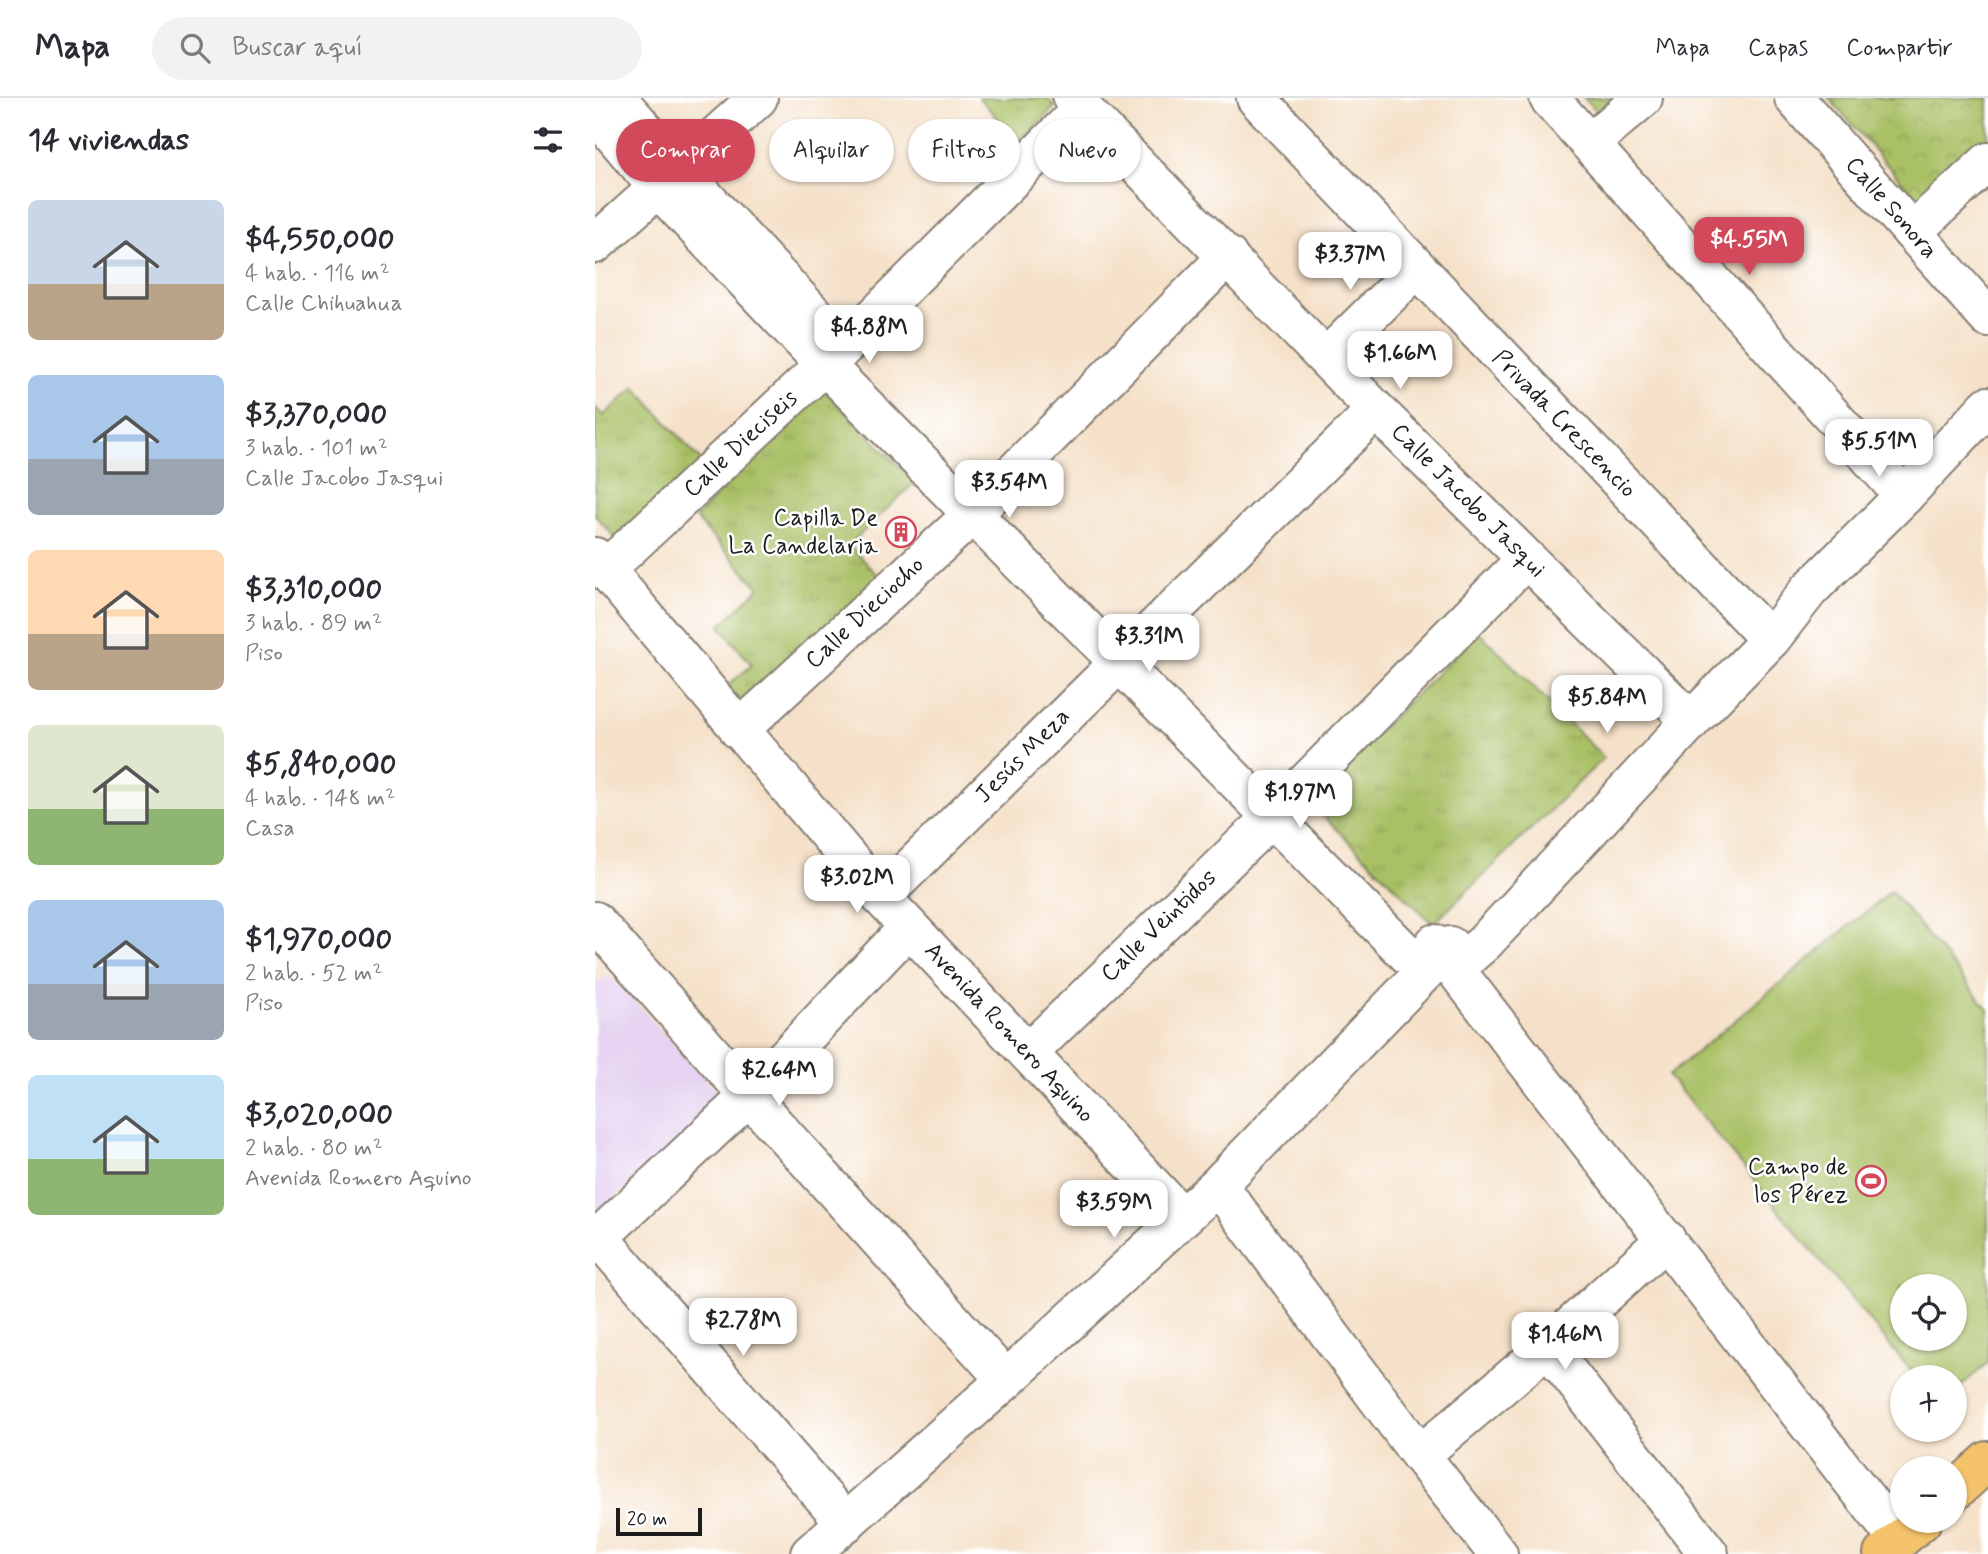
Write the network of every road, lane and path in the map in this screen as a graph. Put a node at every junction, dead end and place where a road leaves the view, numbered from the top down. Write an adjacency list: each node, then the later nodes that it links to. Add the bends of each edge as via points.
1 (617, 98): 9 (street)
2 (758, 98): 10 (street)
3 (1256, 98): 19 (street, Privada Crescencio)
4 (1549, 98): 12 (street)
5 (1643, 98): 12 (street)
6 (1794, 98): 16 (street, Calle Sonora)
7 (1077, 103): 18 (street, Calle Jacobo Jasqui); 21 (street, Calle Dieciseis)
8 (595, 113): 11 (street)
9 (630, 119)
10 (735, 119)
11 (616, 132)
12 (1590, 143): 25 (street)
13 (1988, 162): 16 (street)
14 (666, 182): 17 (street)
15 (672, 182): 21 (street)
16 (1912, 232): 20 (street, Calle Sonora)
17 (595, 244)
18 (1228, 256): 22 (street, Calle Jacobo Jasqui); 26 (street, Calle Dieciocho)
19 (1416, 269): 22 (street); 30 (street, Privada Crescencio)
20 (1988, 318)
21 (835, 356): 26 (street); 28 (street, Calle Dieciseis)
22 (1326, 358): 24 (street, Calle Jacobo Jasqui)
23 (1988, 406): 25 (street)
24 (1376, 410): 27 (street, Calle Jacobo Jasqui); 31 (street, Jesús Meza)
25 (1904, 496): 29 (street)
26 (980, 506): 31 (street); 33 (street, Calle Dieciocho)
27 (1525, 559): 32 (street, Calle Jacobo Jasqui); 34 (street, Calle Veintidos)
28 (600, 563): 33 (street, Avenida Romero Aquino)
29 (1809, 590): 30 (street); 32 (street, via 1771,639)
30 (1758, 626): 32 (street)
31 (1127, 654): 34 (street); 35 (street, Jesús Meza)
32 (1683, 714): 38 (street, via 1484,943 1469,956)
33 (739, 730): 35 (street, Avenida Romero Aquino)
34 (1279, 808): 38 (street, via 1409,956); 39 (street, Calle Veintidos)
35 (881, 897): 37 (street, Avenida Romero Aquino)
36 (595, 921): 40 (street)
37 (909, 928): 39 (street, Avenida Romero Aquino); 40 (street)
38 (1443, 954): 41 (street); 44 (street)
39 (1028, 1052): 42 (street, Avenida Romero Aquino)
40 (750, 1096): 43 (street); 46 (street)
41 (1218, 1185): 42 (street); 47 (street)
42 (1182, 1217): 46 (street)
43 (597, 1235): 50 (street)
44 (1666, 1239): 45 (street); 51 (street)
45 (1548, 1348): 47 (street); 54 (street)
46 (1006, 1380): 50 (street)
47 (1420, 1454): 53 (street)
48 (1988, 1461): 49 (main road)
49 (1967, 1480)
50 (846, 1523): 52 (street)
51 (1902, 1539)
52 (810, 1554)
53 (1498, 1554)
54 (1709, 1554)

